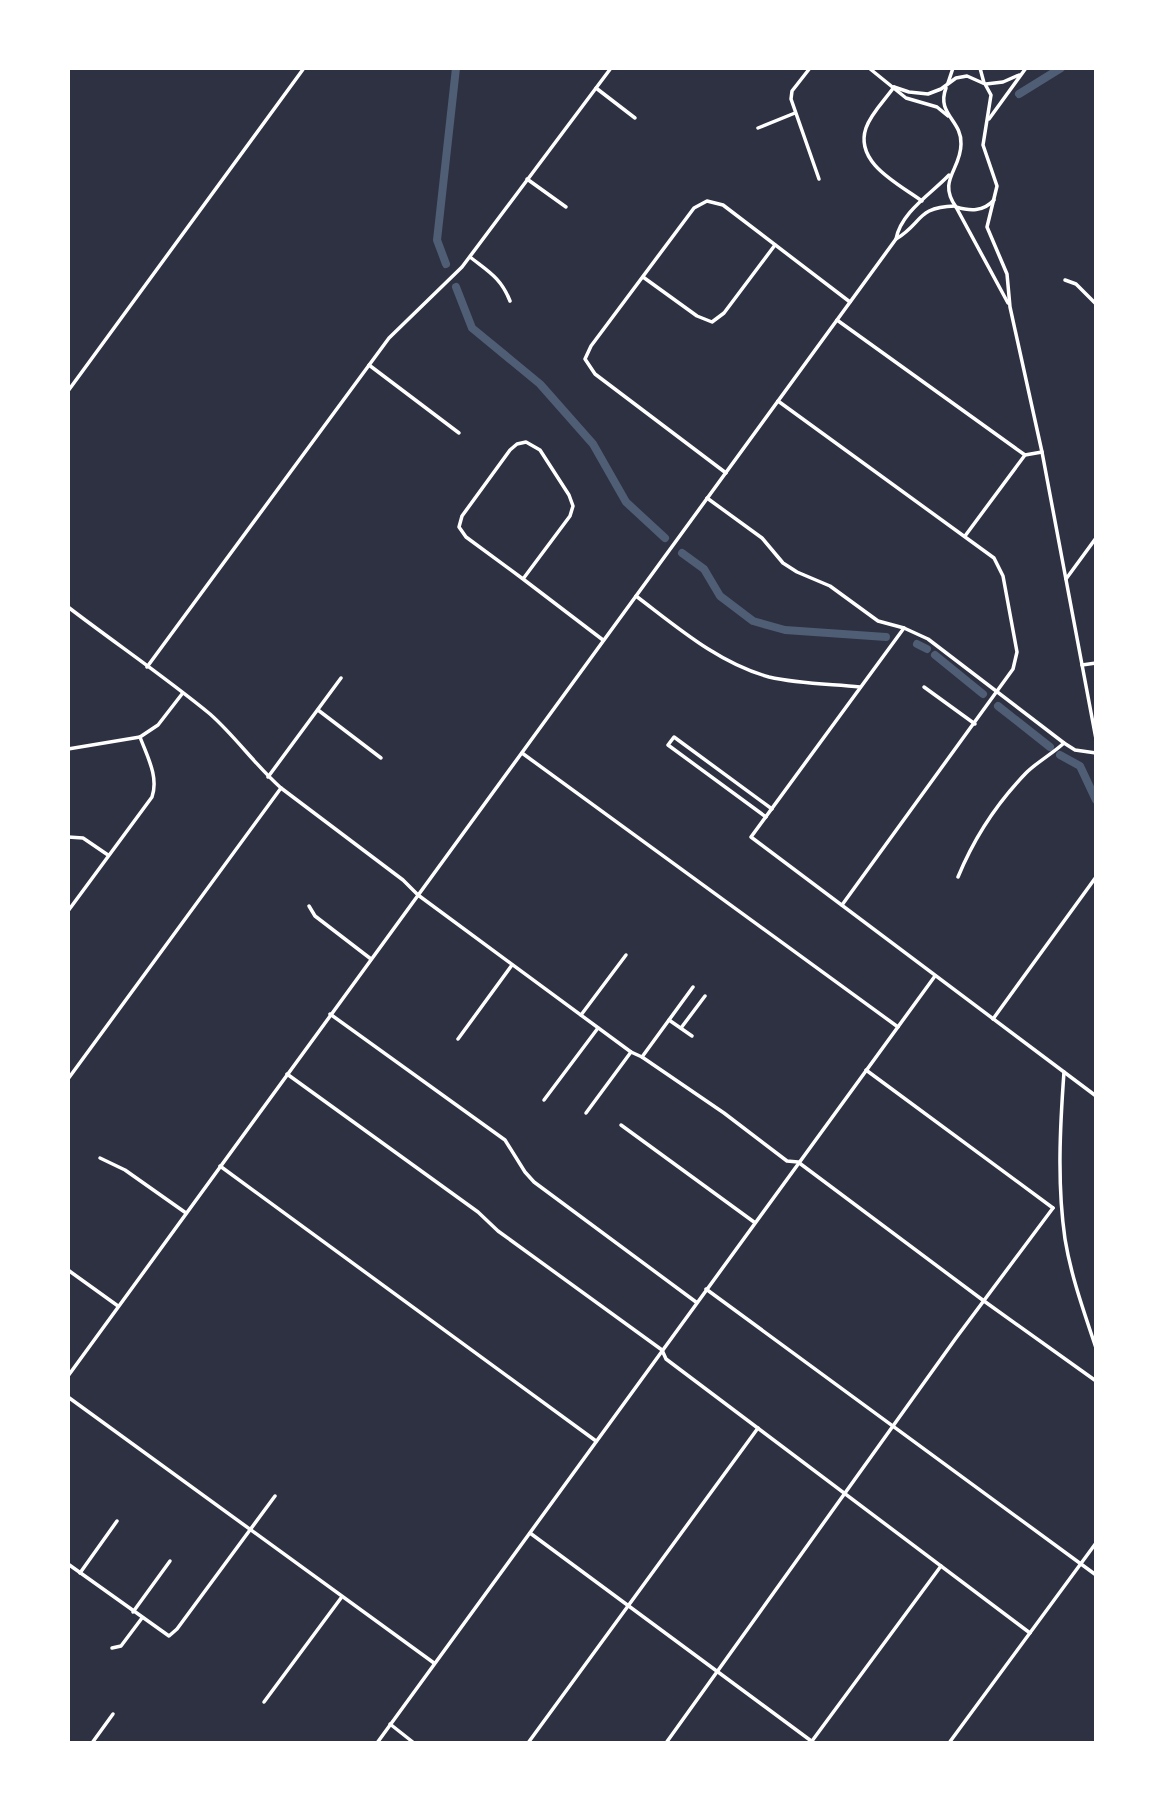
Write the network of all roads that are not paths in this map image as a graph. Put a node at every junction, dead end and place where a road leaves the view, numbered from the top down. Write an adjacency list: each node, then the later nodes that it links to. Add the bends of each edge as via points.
1 (303, 68): 37 (street)
2 (611, 68): 12 (street)
3 (810, 68): 13 (street, via 792,91)
4 (869, 68): 11 (street)
5 (953, 68): 10 (street)
6 (980, 68): 9 (street)
7 (1026, 68): 8 (street)
8 (1020, 74): 9 (street); 16 (street)
9 (985, 84): 10 (street, via 967,76); 16 (street, via 991,95)
10 (947, 85): 11 (street, via 928,94); 14 (street, via 943,101)
11 (894, 87): 14 (street, via 906,98 937,107); 22 (street, via 866,128 864,147 872,163)
12 (596, 88): 15 (street); 19 (street)
13 (795, 113): 17 (street); 20 (street)
14 (949, 117): 18 (street, via 961,141)
15 (635, 118)
16 (987, 121): 21 (street, via 983,145 997,186)
17 (758, 128)
18 (951, 172): 22 (street); 23 (street, via 948,193)
19 (527, 179): 24 (street); 28 (street)
20 (819, 179)
21 (995, 199): 23 (street, via 978,209); 34 (street, via 987,227 1007,274)
22 (922, 201): 25 (street); 26 (street, via 898,228)
23 (955, 206): 25 (street); 34 (street)
24 (566, 207)
25 (923, 213): 26 (street)
26 (896, 239): 32 (street)
27 (775, 245): 29 (street, via 723,205 707,201 694,208); 29 (street, via 724,313 712,322); 32 (street)
28 (470, 257): 31 (street, via 504,285); 36 (street, via 393,333)
29 (643, 277): 42 (street, via 585,359 595,374)
30 (1065, 280): 33 (street, via 1076,284)
31 (510, 301)
32 (850, 303): 35 (street)
33 (1096, 304)
34 (1010, 307): 40 (street)
35 (837, 320): 38 (street); 41 (street)
36 (369, 365): 39 (street); 54 (street)
37 (68, 391)
38 (778, 401): 42 (street); 44 (street)
39 (459, 433)
40 (1042, 452): 41 (street); 47 (street)
41 (1025, 455): 44 (street)
42 (726, 473): 43 (street)
43 (708, 498): 48 (street); 50 (street, via 762,538 783,564 830,586 878,621)
44 (965, 536): 58 (street, via 994,558 1003,576 1017,652 1013,669)
45 (1096, 538): 47 (street)
46 (523, 579): 46 (street, via 459,527 462,516 510,450 526,442 540,450 573,506); 51 (street)
47 (1066, 579): 53 (street)
48 (636, 596): 51 (street); 56 (street, via 736,665 768,677)
49 (68, 607): 54 (street)
50 (904, 628): 56 (street); 58 (street, via 938,645)
51 (604, 640): 67 (street)
52 (1096, 663): 53 (street)
53 (1082, 665): 63 (street)
54 (147, 667): 59 (street)
55 (341, 678): 60 (street)
56 (860, 687): 71 (street)
57 (924, 687): 61 (street)
58 (998, 691): 61 (street); 64 (street)
59 (182, 694): 62 (street, via 158,725); 69 (street, via 232,735)
60 (318, 710): 68 (street); 69 (street)
61 (975, 724): 78 (street)
62 (140, 737): 65 (street); 74 (street, via 154,790)
63 (1096, 739)
64 (1064, 743): 66 (street, via 1075,750); 75 (street, via 1027,772 995,809)
65 (68, 749)
66 (1096, 752)
67 (522, 753): 77 (street); 91 (street)
68 (381, 758)
69 (268, 777): 70 (street)
70 (281, 788): 77 (street); 101 (street)
71 (772, 809): 72 (street); 72 (street, via 674,737 668,746)
72 (766, 817): 78 (street, via 751,837)
73 (68, 837): 74 (street, via 83,838)
74 (108, 855): 80 (street)
75 (958, 877)
76 (1096, 877): 89 (street)
77 (418, 895): 82 (street); 83 (street)
78 (842, 905): 84 (street)
79 (309, 906): 82 (street, via 315,916)
80 (68, 911)
81 (626, 955): 88 (street)
82 (371, 959): 87 (street)
83 (512, 965): 88 (street); 95 (street)
84 (935, 976): 89 (street); 91 (street)
85 (693, 987): 90 (street)
86 (705, 996): 93 (street)
87 (330, 1014): 100 (street); 116 (street, via 505,1140 534,1182)
88 (581, 1015): 92 (street)
89 (993, 1019): 99 (street)
90 (669, 1020): 93 (street); 97 (street)
91 (898, 1027): 98 (street)
92 (598, 1028): 96 (street); 103 (street)
93 (681, 1028): 94 (street)
94 (692, 1036)
95 (458, 1039)
96 (631, 1052): 97 (street); 104 (street)
97 (642, 1057): 107 (street, via 787,1161)
98 (866, 1070): 107 (street); 110 (street)
99 (1064, 1072): 102 (street); 109 (street, via 1060,1127)
100 (287, 1074): 108 (street); 119 (street)
101 (68, 1079)
102 (1096, 1096)
103 (544, 1100)
104 (586, 1113)
105 (621, 1125): 112 (street)
106 (100, 1158): 111 (street)
107 (798, 1163): 112 (street); 115 (street)
108 (220, 1166): 111 (street); 125 (street)
109 (1063, 1207): 110 (street); 118 (street, via 1076,1287)
110 (1053, 1208): 115 (street)
111 (186, 1213): 117 (street)
112 (754, 1222): 114 (street)
113 (68, 1270): 117 (street)
114 (706, 1289): 116 (street); 123 (street)
115 (984, 1301): 121 (street); 123 (street)
116 (696, 1302): 119 (street)
117 (118, 1306): 120 (street)
118 (1096, 1348)
119 (662, 1350): 124 (street, via 666,1359); 125 (street)
120 (68, 1376)
121 (1096, 1381)
122 (68, 1397): 129 (street)
123 (893, 1425): 126 (street); 134 (street)
124 (758, 1428): 126 (street); 139 (street)
125 (596, 1441): 130 (street)
126 (846, 1494): 135 (street); 145 (street)
127 (275, 1496): 129 (street)
128 (117, 1521): 136 (street)
129 (250, 1531): 138 (street); 141 (street, via 169,1636)
130 (530, 1533): 139 (street); 144 (street)
131 (1096, 1543): 134 (street)
132 (170, 1561): 140 (street)
133 (68, 1564): 136 (street)
134 (1080, 1564): 137 (street); 142 (street)
135 (941, 1566): 142 (street); 149 (street)
136 (80, 1573): 140 (street)
137 (1096, 1575)
138 (341, 1598): 144 (street); 146 (street)
139 (628, 1606): 145 (street); 153 (street)
140 (133, 1612): 141 (street)
141 (142, 1618): 143 (street, via 121,1646)
142 (1030, 1633): 155 (street)
143 (112, 1648)
144 (434, 1663): 148 (street)
145 (717, 1671): 149 (street); 154 (street)
146 (264, 1702)
147 (113, 1714): 150 (street)
148 (390, 1724): 151 (street); 152 (street)
149 (812, 1742)
150 (92, 1743)
151 (377, 1743)
152 (414, 1743)
153 (528, 1743)
154 (666, 1743)
155 (949, 1743)

